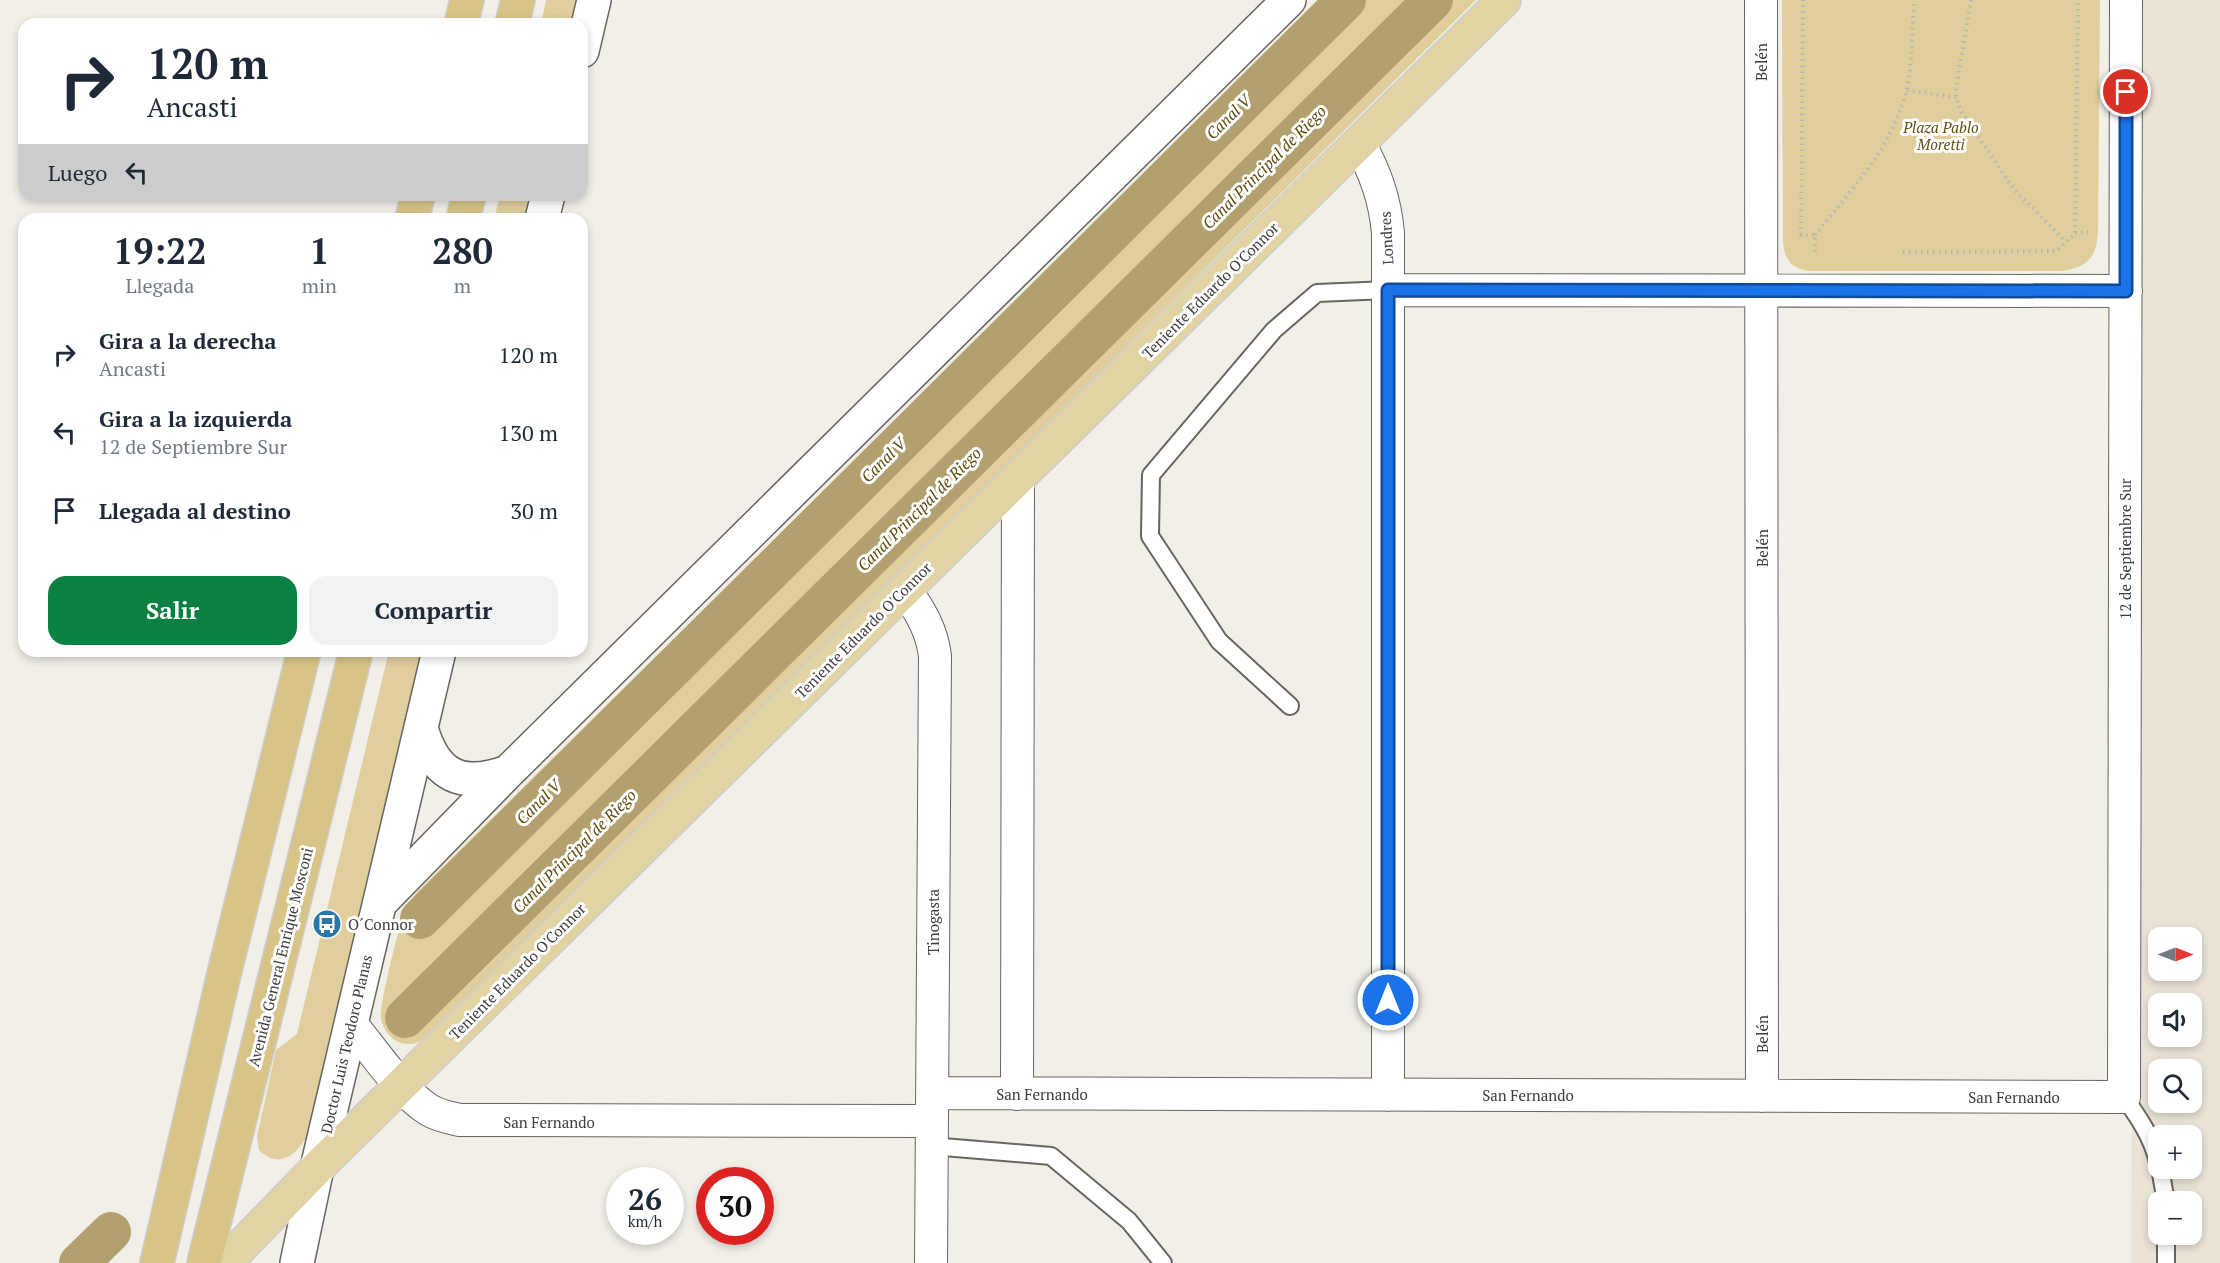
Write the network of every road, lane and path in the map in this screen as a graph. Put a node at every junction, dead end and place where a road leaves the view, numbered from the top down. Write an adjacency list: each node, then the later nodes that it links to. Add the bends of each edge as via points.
1 (467, 0): 12 (highway)
2 (518, 0): 13 (highway)
3 (594, 0): 14 (street)
4 (1289, 0): 36 (street)
5 (1504, 0): 17 (main road, Teniente Eduardo O'Connor)
6 (1761, 0): 18 (street, Belén)
7 (1803, 0): 19 (path)
8 (1914, 0): 15 (path)
9 (1971, 0): 16 (path)
10 (2078, 0): 21 (path, via 2075,233)
11 (2126, 0): 28 (street, 12 de Septiembre Sur)
12 (462, 18)
13 (514, 18)
14 (588, 26)
15 (1906, 90): 16 (path); 20 (path, via 1884,146)
16 (1956, 97): 21 (path, via 1960,110 2013,188)
17 (1359, 143): 25 (street, Londres, via 1374,170 1386,211); 29 (main road, Teniente Eduardo O'Connor)
18 (1761, 235): 19 (path); 26 (street, Belén)
19 (1801, 235): 20 (path)
20 (1815, 235): 22 (path)
21 (2066, 242): 24 (path, via 2057,251)
22 (1815, 252): 23 (path); 27 (path)
23 (1827, 252)
24 (1896, 252)
25 (1388, 290): 26 (street); 34 (lane, via 1317,293 1274,330 1151,474 1150,536 1219,640); 41 (street, Londres)
26 (1761, 291): 27 (street); 42 (street, Belén)
27 (1816, 291): 28 (street)
28 (2126, 291): 43 (street, 12 de Septiembre Sur)
29 (1018, 478): 30 (main road, Teniente Eduardo O'Connor); 40 (street)
30 (905, 589): 39 (main road, Teniente Eduardo O'Connor); 44 (street, Tinogasta, via 928,625 935,656)
31 (303, 657): 48 (highway)
32 (355, 657): 49 (highway, Avenida General Enrique Mosconi)
33 (439, 657): 35 (street, Doctor Luis Teodoro Planas)
34 (1290, 706)
35 (421, 728): 36 (street, via 433,758 454,775 477,780); 37 (street, Doctor Luis Teodoro Planas)
36 (508, 772): 37 (street)
37 (380, 903): 38 (street, Doctor Luis Teodoro Planas)
38 (351, 1024): 39 (street, San Fernando); 46 (street, Doctor Luis Teodoro Planas)
39 (402, 1085): 44 (street, San Fernando, via 430,1111 476,1122); 46 (main road, Teniente Eduardo O'Connor)
40 (1017, 1094): 41 (street, San Fernando); 44 (street, San Fernando)
41 (1388, 1095): 42 (street, San Fernando)
42 (1762, 1096): 43 (street, San Fernando)
43 (2124, 1097): 45 (lane)
44 (932, 1120): 52 (street, Tinogasta); 53 (lane, via 1051,1156 1129,1221)
45 (2148, 1133)
46 (317, 1168): 50 (main road, Teniente Eduardo O'Connor); 51 (street, Doctor Luis Teodoro Planas)
47 (2166, 1245): 54 (lane)
48 (157, 1263)
49 (204, 1263)
50 (225, 1263)
51 (297, 1263)
52 (931, 1263)
53 (1163, 1263)
54 (2166, 1263)

